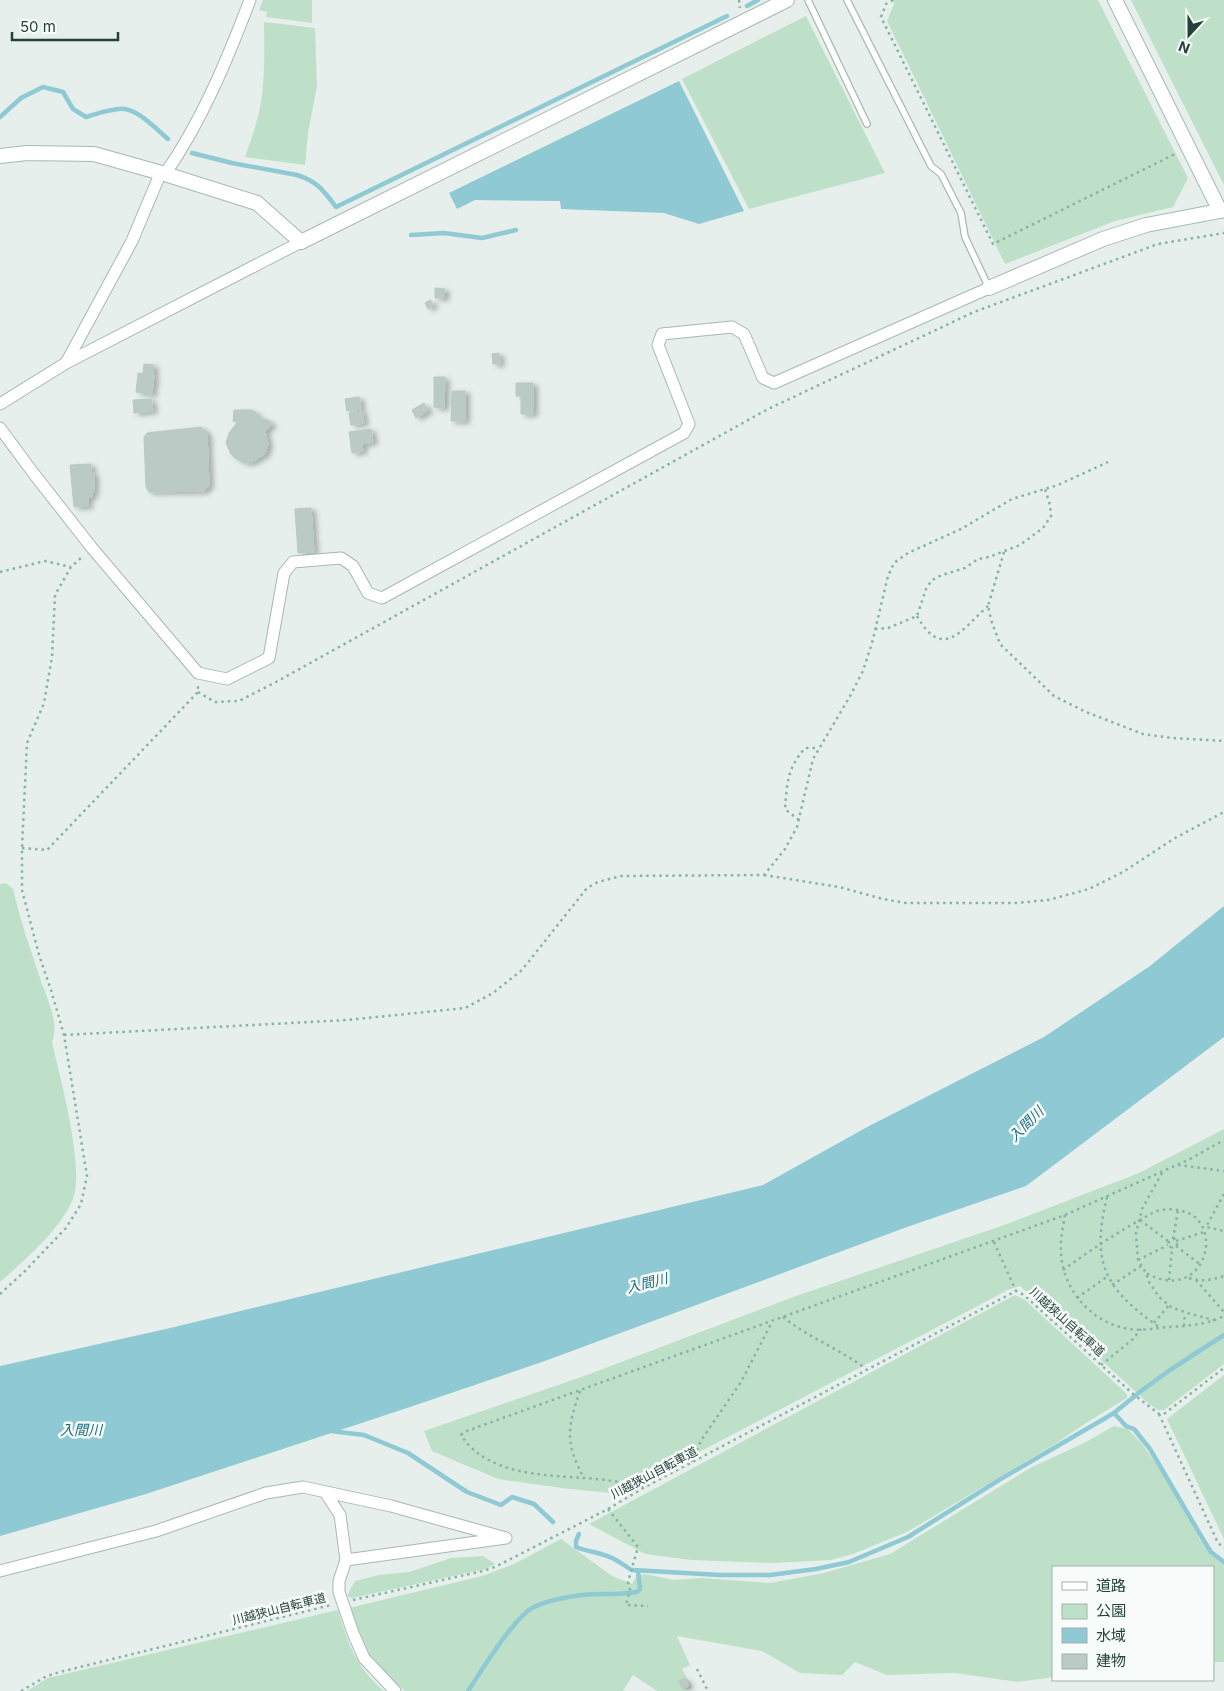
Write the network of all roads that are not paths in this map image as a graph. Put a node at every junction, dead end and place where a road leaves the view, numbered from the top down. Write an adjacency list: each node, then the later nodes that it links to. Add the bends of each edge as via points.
1 (250, 0): 8 (street, via 199,118 180,153)
2 (788, 0): 10 (street)
3 (808, 0): 6 (lane)
4 (847, 0): 11 (lane, via 931,166 941,174 961,213 965,236)
5 (1114, 0): 9 (street)
6 (867, 124)
7 (0, 156): 8 (street, via 94,154)
8 (163, 173): 10 (street, via 257,203); 12 (street, via 132,241)
9 (1222, 211): 11 (street, via 1146,225 1103,239)
10 (301, 242): 12 (street)
11 (989, 288): 14 (street, via 774,383 763,378 744,334 732,327 662,334 658,345 689,424 684,433 382,598 368,593 353,566 341,558 293,562 284,573 269,658 227,679 198,673 92,548)
12 (66, 363): 13 (street)
13 (0, 404)
14 (0, 428)
15 (325, 1492): 16 (street, via 340,1515); 16 (street, via 506,1538); 17 (street, via 303,1487 266,1493 156,1531)
16 (346, 1560): 18 (street, via 340,1581 341,1603 364,1658)
17 (0, 1571)
18 (395, 1691)

